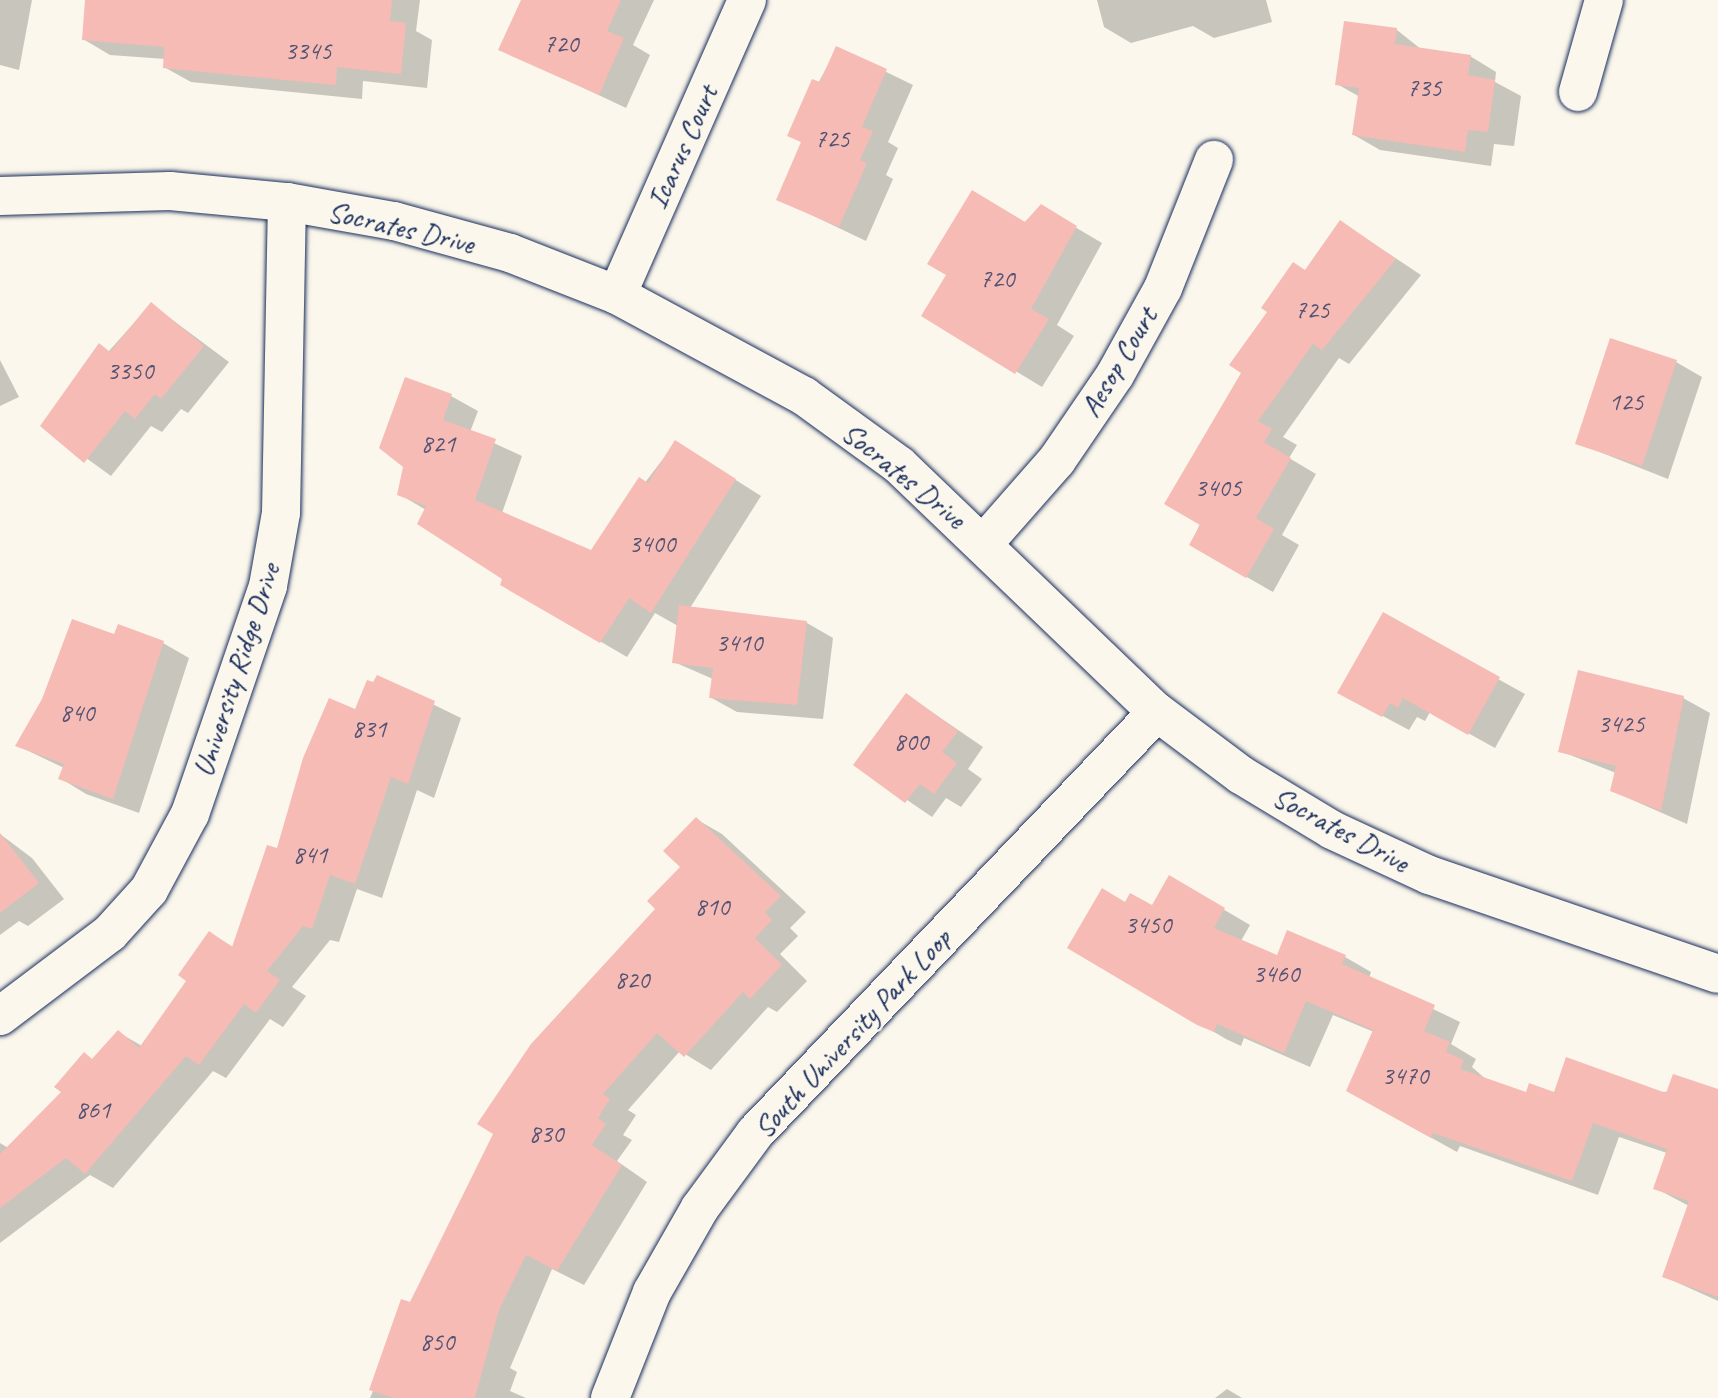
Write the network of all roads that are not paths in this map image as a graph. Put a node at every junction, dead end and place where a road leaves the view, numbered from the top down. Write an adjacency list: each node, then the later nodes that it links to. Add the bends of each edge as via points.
1 (747, 0): 7 (street, Icarus Court)
2 (1604, 0): 3 (street)
3 (1578, 92)
4 (1214, 160): 8 (street, Aesop Court, via 1163,288 1115,375 1057,460)
5 (0, 196): 6 (street, Socrates Drive, via 170,191)
6 (287, 202): 7 (street, Socrates Drive, via 394,221 510,253); 11 (street, University Ridge Drive, via 281,513 268,586 190,814 149,890 110,933)
7 (617, 295): 8 (street, Socrates Drive, via 804,396 899,465)
8 (985, 542): 9 (street, Socrates Drive)
9 (1157, 712): 10 (street, Socrates Drive, via 1241,775 1332,830 1429,875); 12 (street, South University Park Loop, via 755,1133 700,1208 652,1292)
10 (1718, 974)
11 (0, 1016)
12 (610, 1398)

